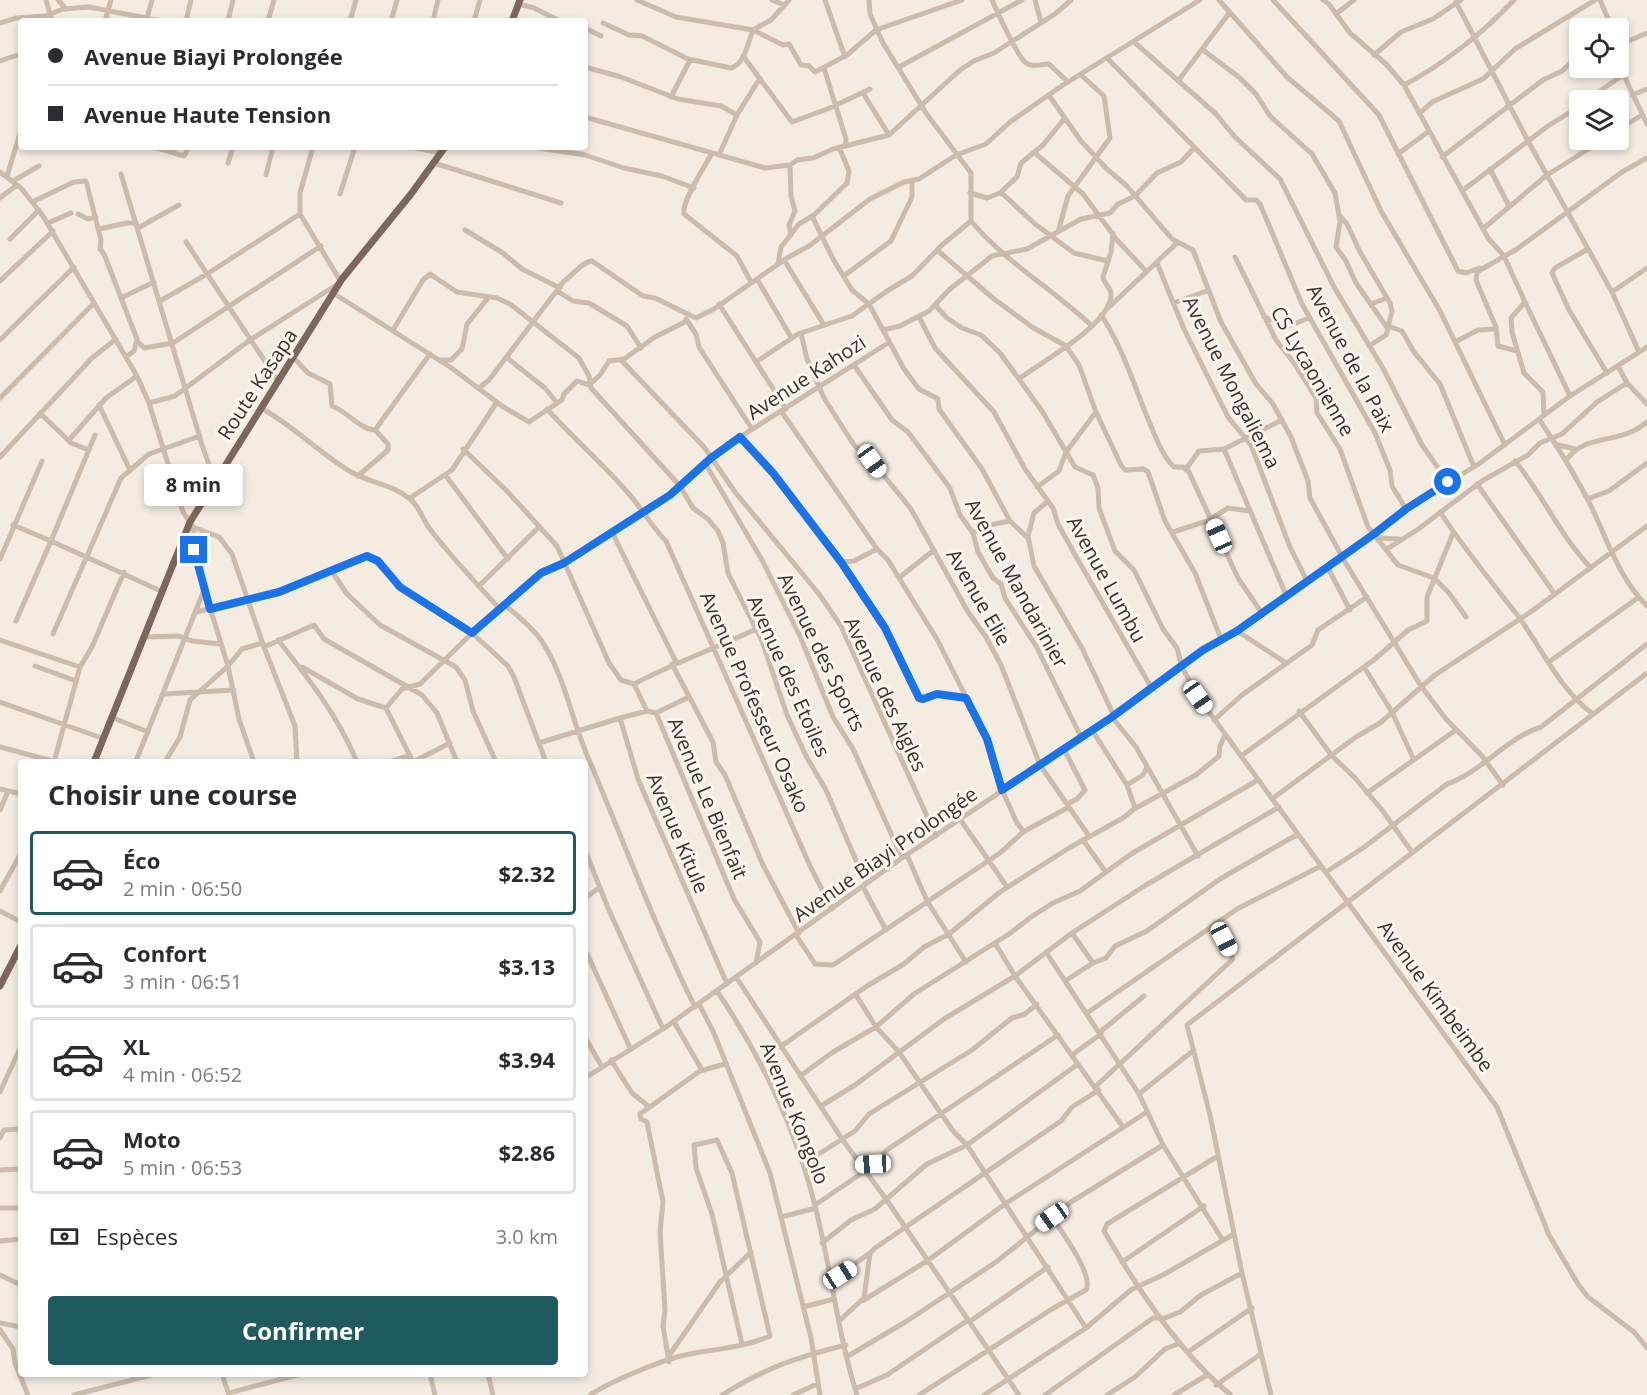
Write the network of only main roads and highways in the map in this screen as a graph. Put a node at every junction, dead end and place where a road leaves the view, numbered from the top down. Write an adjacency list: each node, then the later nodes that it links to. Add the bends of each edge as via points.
1 (520, 2): 2 (main road)
2 (513, 18)
3 (439, 150): 4 (main road, Route Kasapa, via 434,163 333,293 215,481 161,591)
4 (95, 759)
5 (18, 951): 6 (main road)
6 (0, 986)

